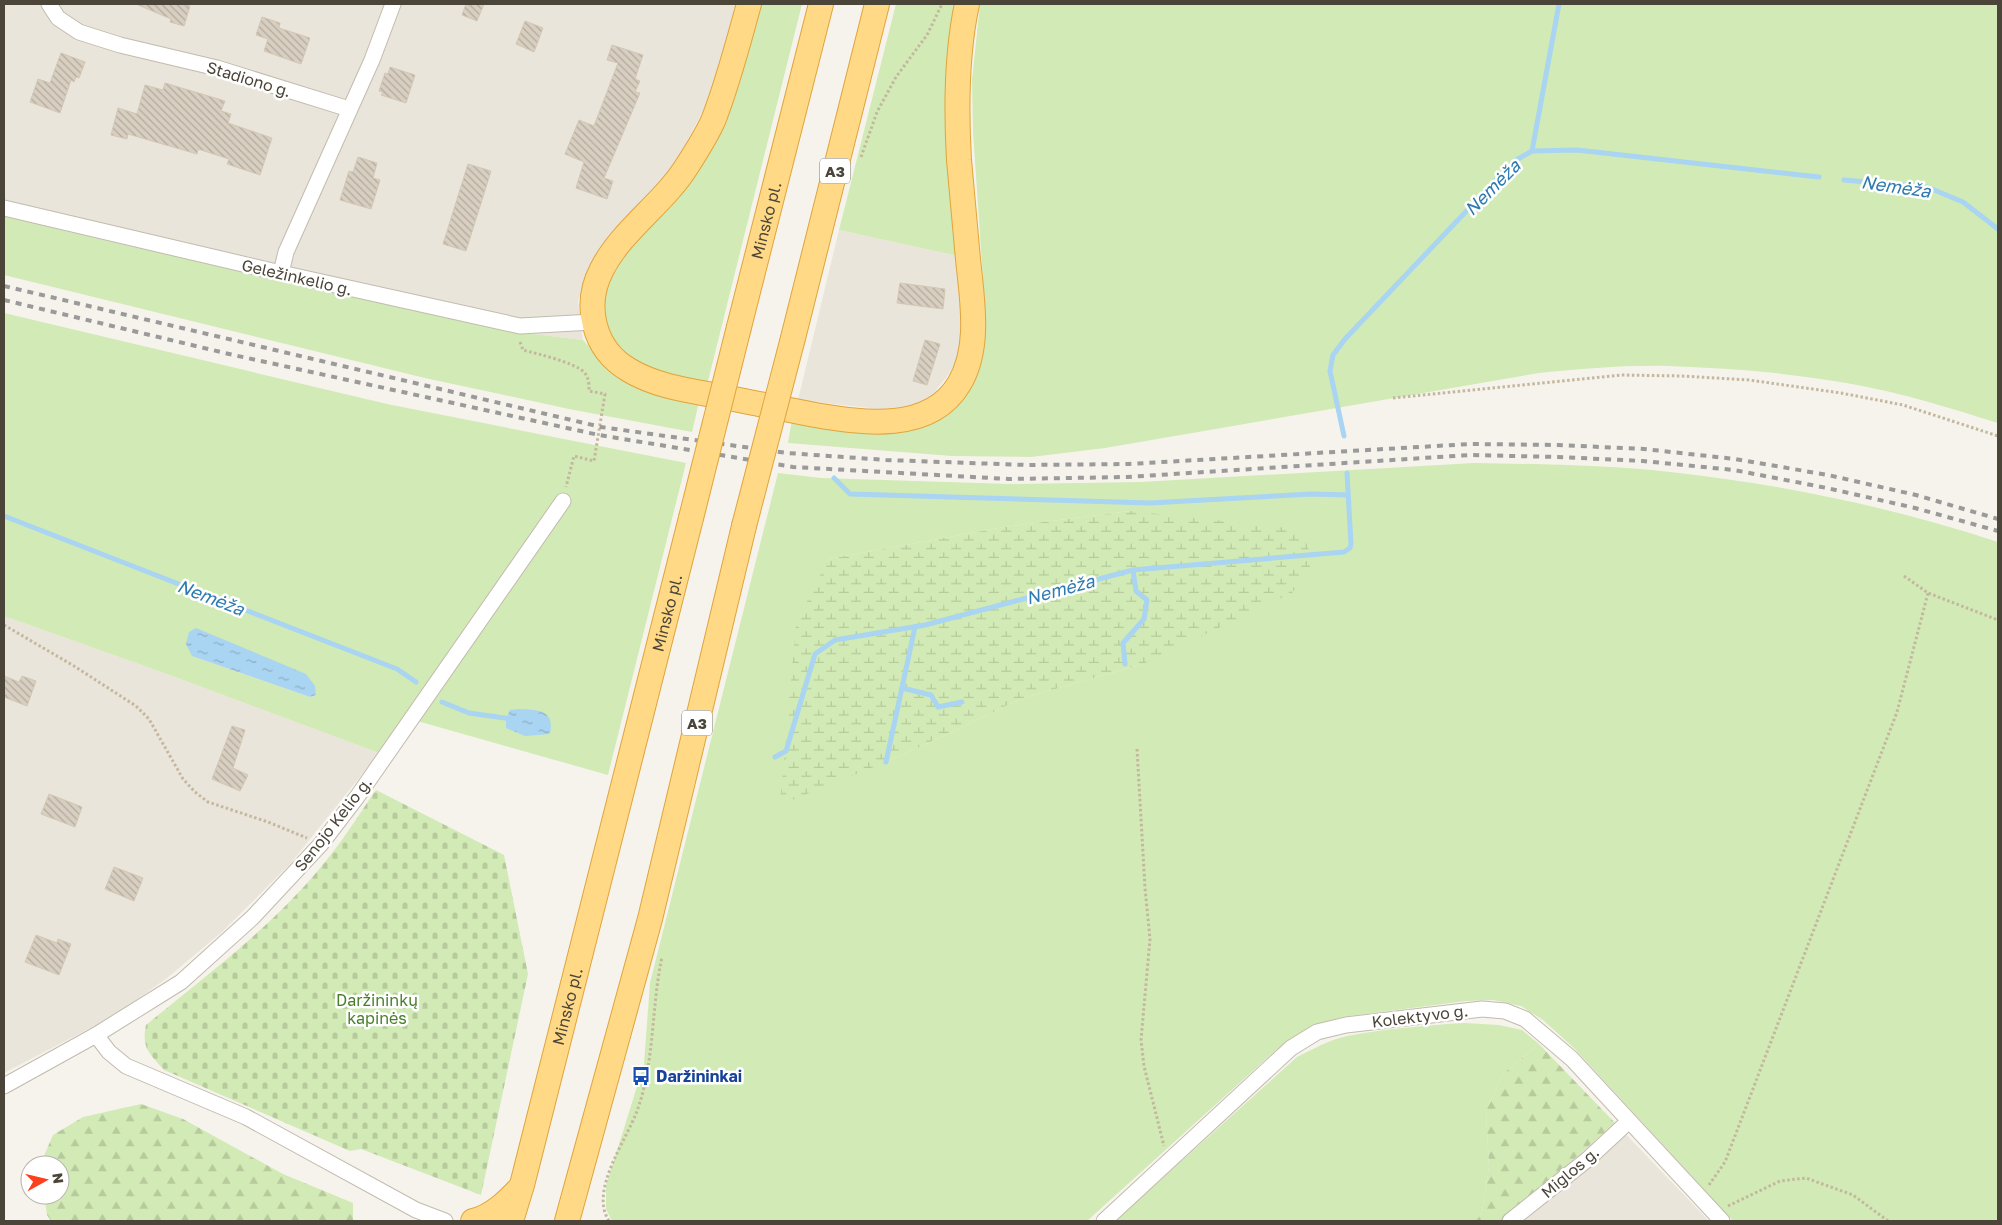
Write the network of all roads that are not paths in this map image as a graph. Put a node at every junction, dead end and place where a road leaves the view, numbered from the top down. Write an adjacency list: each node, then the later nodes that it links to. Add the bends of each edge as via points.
1 (49, 4): 7 (street, Stadiono g., via 58,18 79,32 217,68)
2 (393, 4): 7 (street)
3 (749, 4): 10 (highway, via 712,122 684,170 603,268 594,288)
4 (821, 4): 15 (highway, Minsko pl., bridge)
5 (877, 4): 20 (highway, A3, bridge, via 744,526 650,919)
6 (967, 4): 10 (highway, via 959,59 958,106 973,334 968,362 959,384 948,399 933,411 915,418 876,421 823,416 686,390 649,380 628,369 601,341)
7 (349, 109): 9 (street, via 286,252)
8 (4, 208): 9 (street, Geležinkelio g.)
9 (281, 273): 10 (street, Geležinkelio g., via 520,326)
10 (593, 322)
11 (563, 501): 12 (street, Senojo Kelio g., via 363,789 321,844 253,917 181,982)
12 (96, 1035): 13 (street, Senojo Kelio g.); 17 (street, via 126,1066 246,1117 416,1210)
13 (4, 1086)
14 (1629, 1121): 16 (street, Kolektyvo g.); 21 (street, Kolektyvo g., via 1572,1059 1525,1019 1505,1011 1482,1009 1346,1025 1317,1032 1291,1048); 22 (street, Miglos g., via 1588,1160)
15 (522, 1185): 18 (highway, via 503,1205); 19 (highway, Minsko pl.)
16 (1718, 1218)
17 (445, 1221)
18 (473, 1221)
19 (511, 1221)
20 (568, 1221)
21 (1104, 1221)
22 (1510, 1221)

